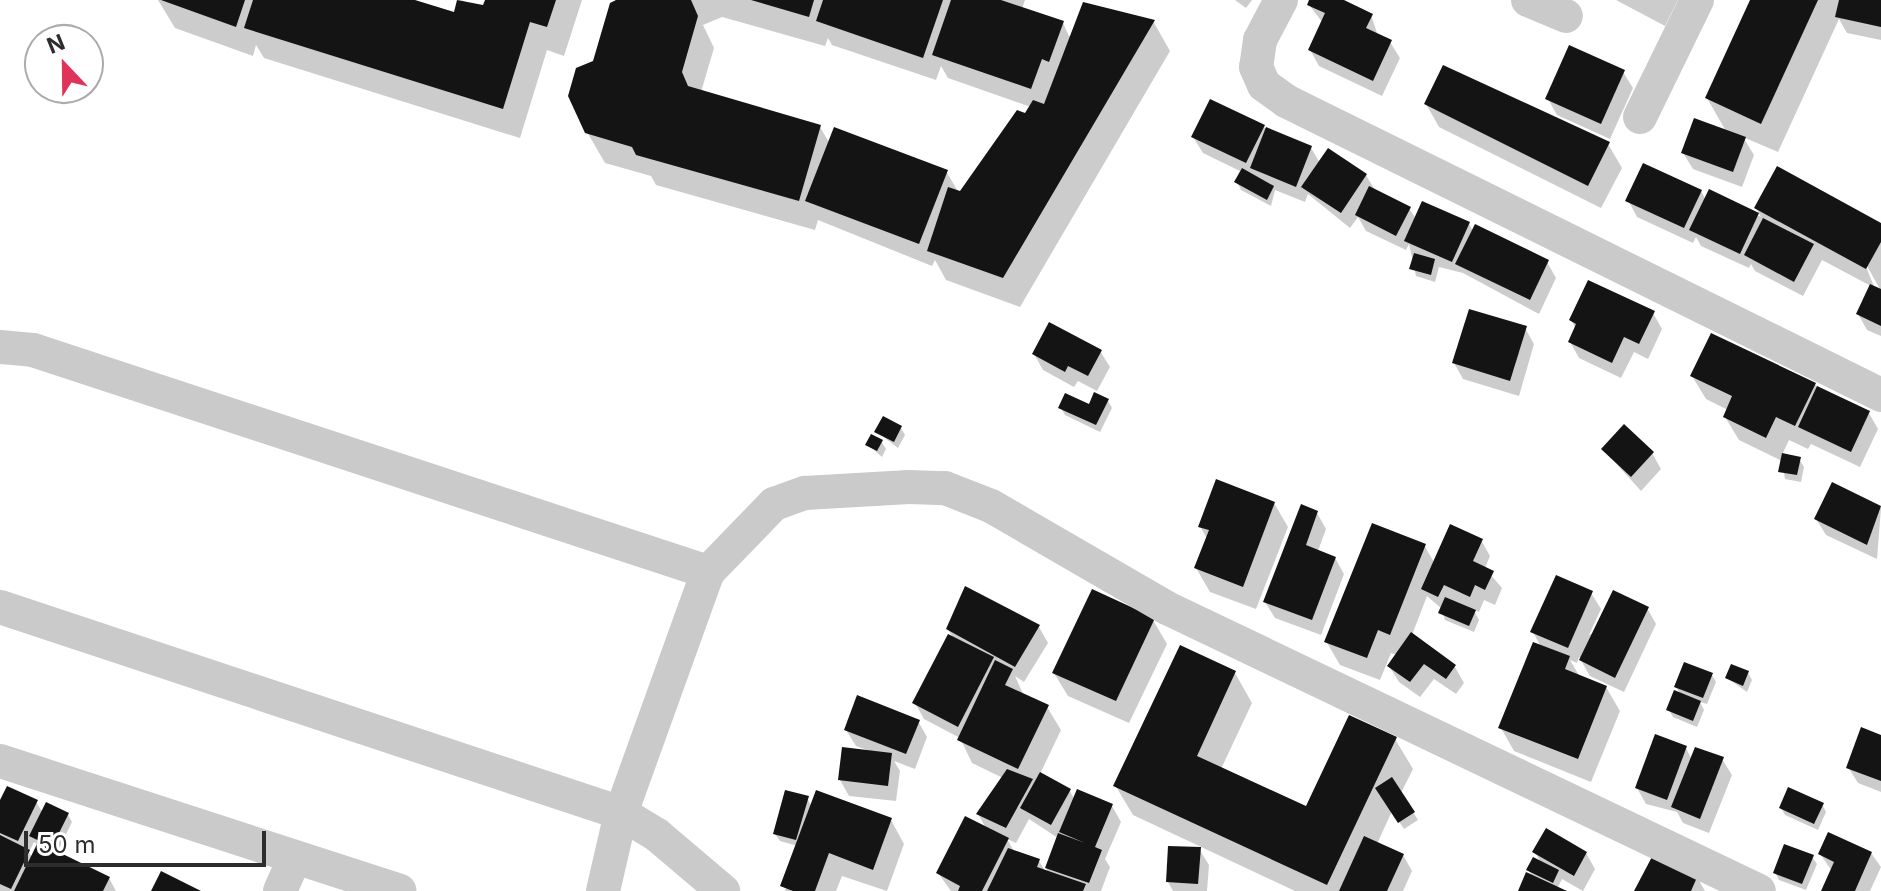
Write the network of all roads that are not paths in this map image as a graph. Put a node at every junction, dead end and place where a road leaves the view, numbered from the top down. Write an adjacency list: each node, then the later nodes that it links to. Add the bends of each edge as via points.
1 (1281, 0): 7 (street, via 1260,40 1256,67 1264,85 1286,101)
2 (1528, 0): 4 (street)
3 (1697, 0): 5 (street)
4 (1566, 16)
5 (1640, 117)
6 (0, 347): 8 (street, via 33,350)
7 (1881, 395)
8 (708, 572): 11 (street); 16 (street, via 754,522 784,500 855,488 945,488 991,506 1167,608)
9 (0, 607): 11 (street)
10 (0, 761): 12 (street)
11 (621, 813): 14 (street); 15 (street, via 657,835)
12 (287, 876): 13 (street)
13 (399, 891)
14 (603, 891)
15 (723, 891)
16 (1759, 891)

